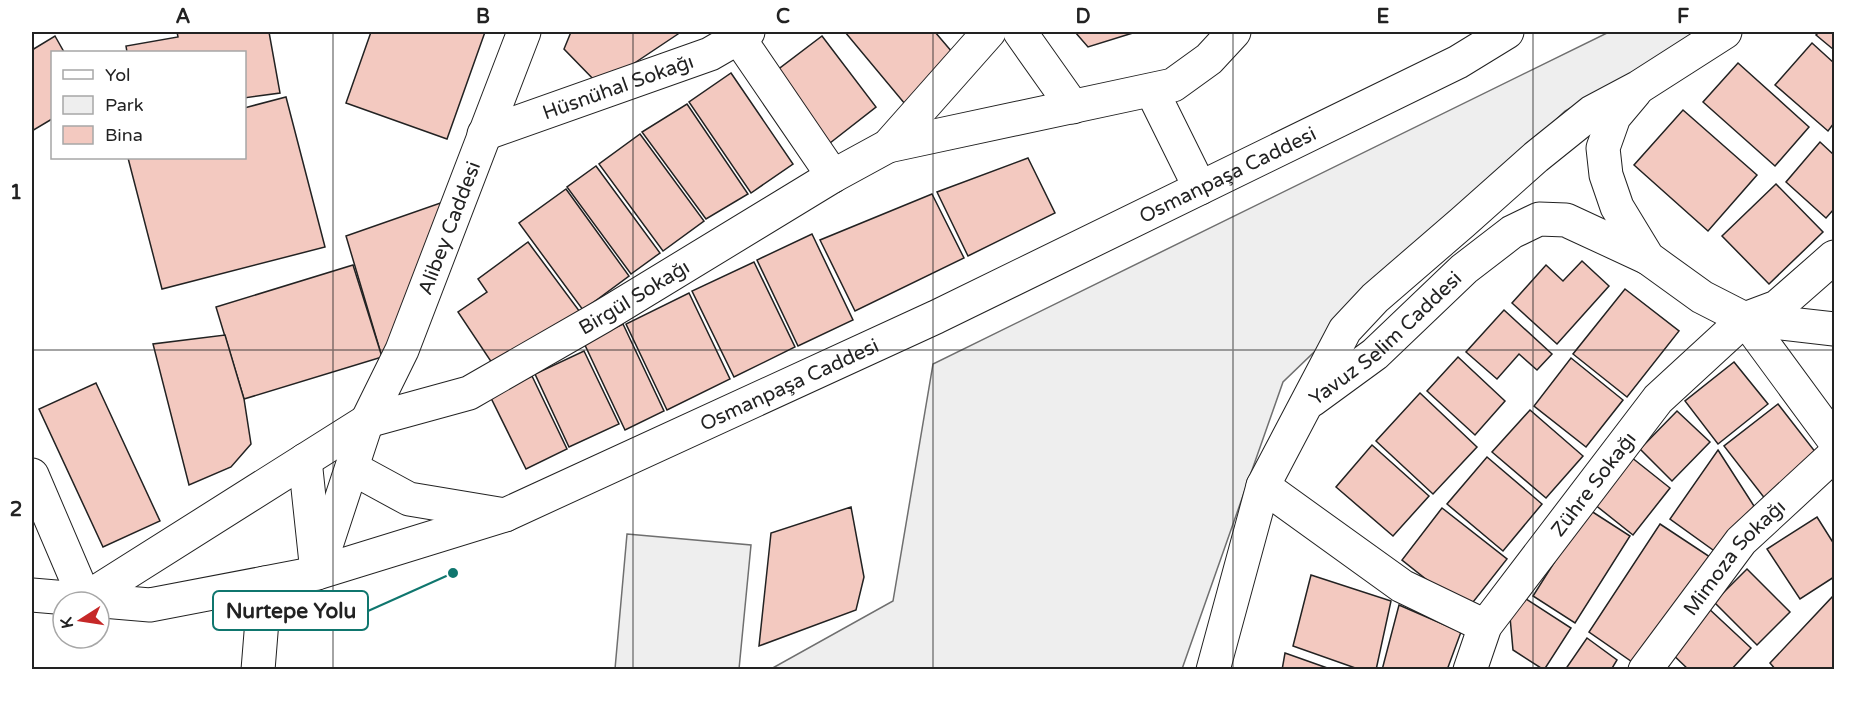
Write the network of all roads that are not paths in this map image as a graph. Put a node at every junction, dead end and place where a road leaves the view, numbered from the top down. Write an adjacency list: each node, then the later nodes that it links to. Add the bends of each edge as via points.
1 (524, 32): 11 (street, Alibey Caddesi)
2 (1020, 32): 10 (street)
3 (1234, 32): 9 (street, Birgül Sokağı, via 1209,59 1173,85)
4 (1506, 32): 14 (street, Osmanpaşa Caddesi, via 1458,62)
5 (1725, 32): 8 (street)
6 (743, 34): 11 (street, Hüsnühal Sokağı, via 710,54); 13 (street)
7 (983, 34): 12 (street, Birgül Sokağı)
8 (1639, 87): 16 (street, via 1614,117 1603,148 1606,176 1617,207); 19 (street, via 1592,112 1375,298 1345,330)
9 (1152, 91): 10 (street, Birgül Sokağı); 14 (street)
10 (1073, 107): 12 (street, Birgül Sokağı)
11 (484, 134): 20 (street, Alibey Caddesi, via 402,350)
12 (888, 146): 13 (street, Birgül Sokağı)
13 (834, 176): 20 (street, Birgül Sokağı, via 469,393)
14 (1200, 188): 27 (street, Osmanpaşa Caddesi, via 936,317)
15 (1834, 257): 17 (street, via 1777,307)
16 (1648, 258): 17 (street, via 1702,297); 19 (street, Yavuz Selim Caddesi, via 1566,220 1539,219 1512,232 1464,269 1375,354)
17 (1745, 319): 18 (street); 21 (street); 35 (street, Zühre Sokağı, via 1658,399)
18 (1834, 329)
19 (1308, 403): 26 (street, Yavuz Selim Caddesi)
20 (367, 421): 23 (street); 24 (street, Alibey Caddesi)
21 (1834, 440)
22 (1834, 455): 39 (street, Mimoza Sokağı, via 1741,541)
23 (305, 460): 28 (street); 31 (street)
24 (352, 468): 27 (street, via 409,499); 28 (street, Alibey Caddesi)
25 (32, 475): 30 (street)
26 (1263, 486): 35 (street, via 1401,586); 37 (street, Yavuz Selim Caddesi)
27 (505, 515): 28 (street, Osmanpaşa Caddesi)
28 (317, 573): 29 (street, Osmanpaşa Caddesi)
29 (265, 583): 34 (street, Osmanpaşa Caddesi, via 150,605); 36 (street)
30 (81, 590)
31 (101, 590)
32 (32, 595): 33 (street, Osmanpaşa Caddesi)
33 (51, 597)
34 (111, 602)
35 (1485, 626): 38 (street, Zühre Sokağı)
36 (258, 669)
37 (1213, 669)
38 (1470, 669)
39 (1645, 669)

